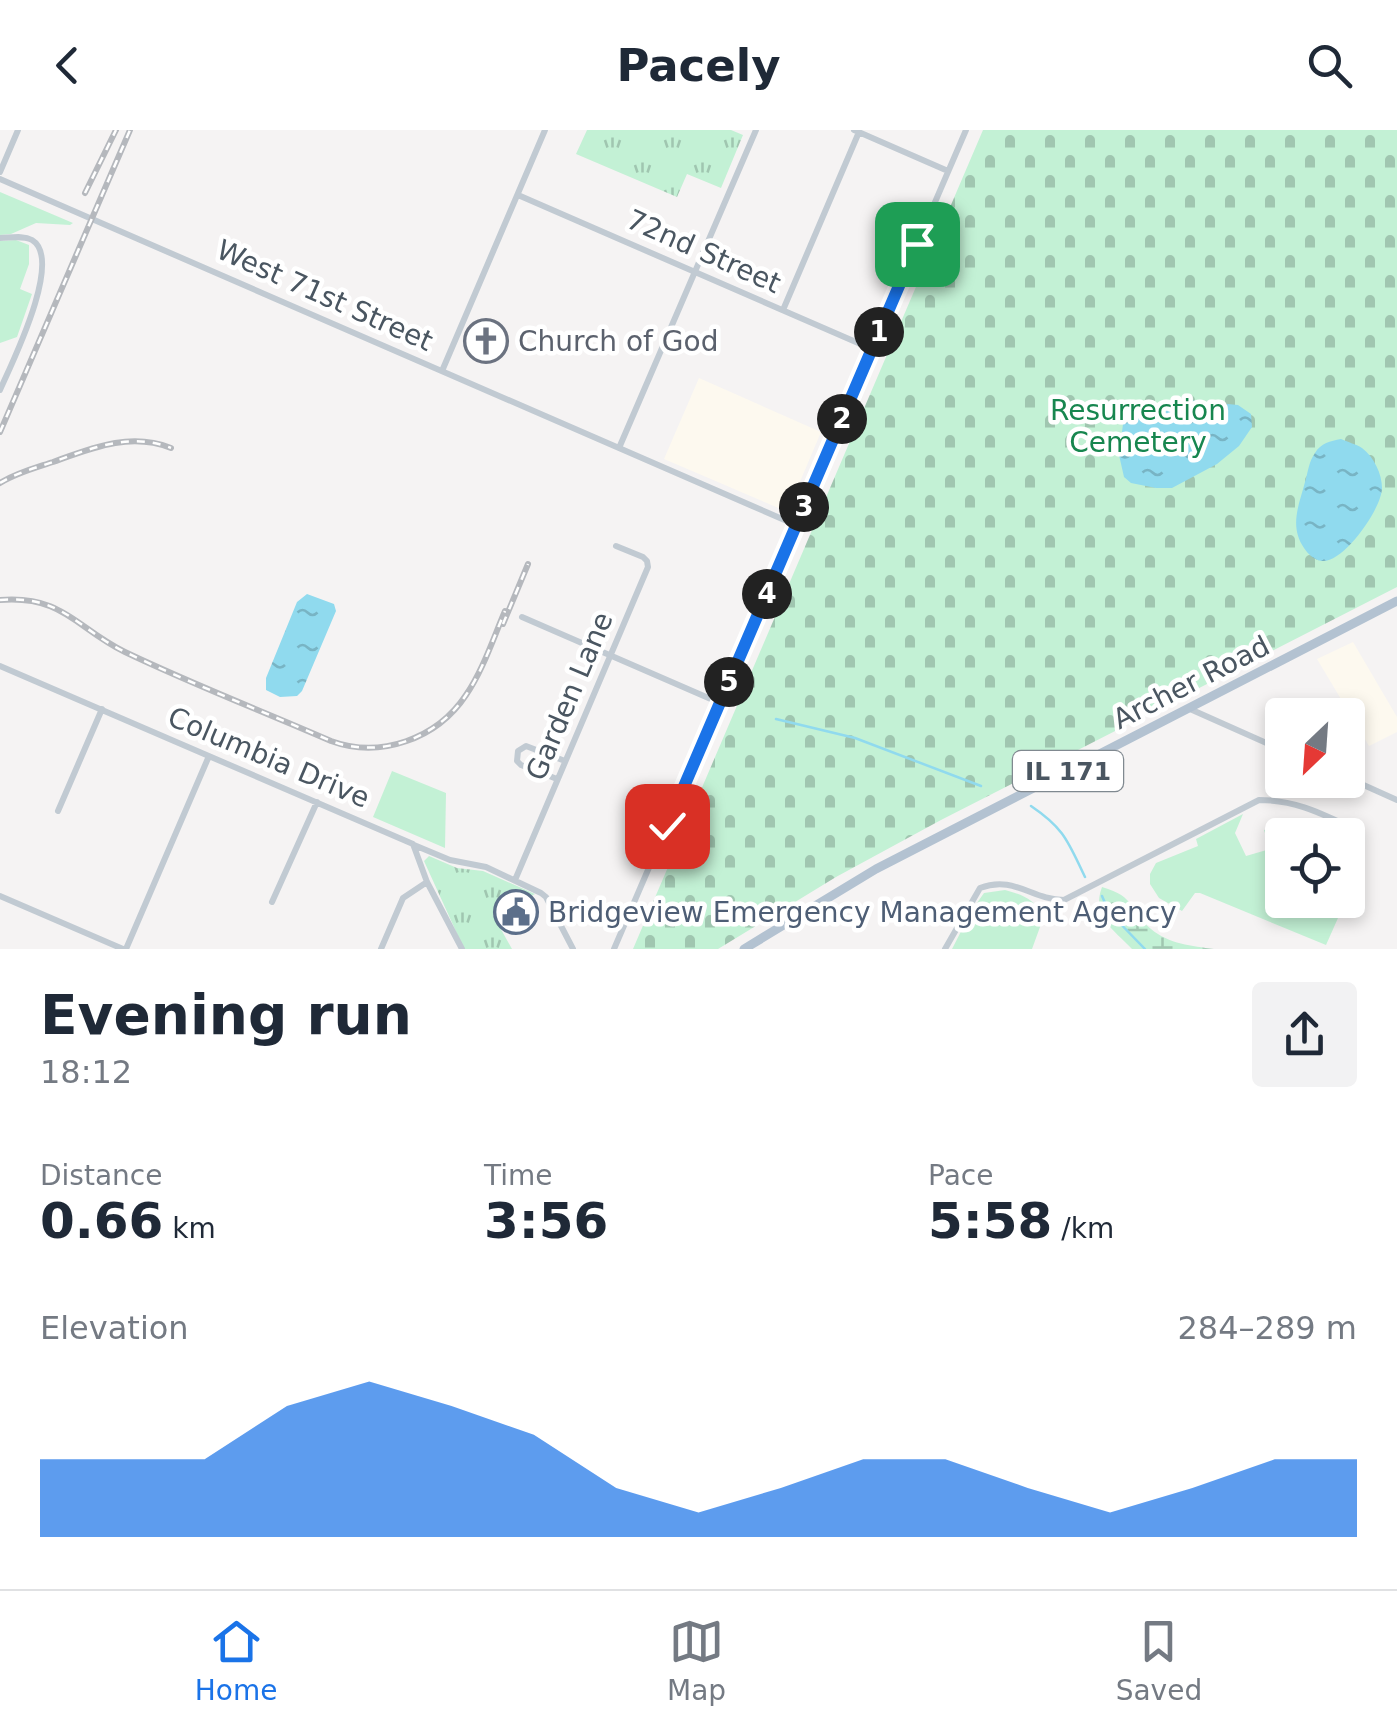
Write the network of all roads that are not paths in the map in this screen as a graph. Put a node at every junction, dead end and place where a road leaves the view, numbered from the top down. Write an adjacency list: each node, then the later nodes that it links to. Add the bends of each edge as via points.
1 (18, 130): 7 (street)
2 (545, 130): 8 (street)
3 (756, 130): 10 (street)
4 (966, 130): 6 (street)
5 (857, 131): 6 (street); 11 (street)
6 (948, 170): 12 (street)
7 (0, 176): 13 (street, West 71st Street)
8 (518, 194): 10 (street, 72nd Street); 13 (street)
9 (0, 238): 14 (street, via 34,242 41,272 29,325)
10 (695, 272): 11 (street, 72nd Street); 15 (street)
11 (783, 310): 12 (street, 72nd Street)
12 (872, 348): 16 (street)
13 (442, 371): 15 (street, West 71st Street)
14 (0, 390)
15 (619, 448): 16 (street, West 71st Street)
16 (796, 525): 22 (street)
17 (616, 546): 20 (street, Garden Lane, via 643,557 648,567)
18 (1397, 601): 24 (main road, Archer Road / IL 171)
19 (522, 617): 20 (street)
20 (610, 655): 22 (street); 27 (street, Garden Lane)
21 (0, 666): 23 (street, Columbia Drive)
22 (720, 703): 43 (street)
23 (102, 709): 26 (street, Columbia Drive); 32 (street)
24 (1190, 709): 25 (street); 44 (main road, Archer Road / IL 171, via 876,869)
25 (1265, 742)
26 (209, 756): 31 (street, Columbia Drive); 39 (street)
27 (565, 761): 28 (street, Garden Lane); 28 (street, via 526,746 518,751 520,765)
28 (557, 780): 35 (street, Garden Lane)
29 (1365, 786): 30 (street)
30 (1397, 800)
31 (317, 802): 34 (street, Columbia Drive); 38 (street)
32 (58, 810)
33 (1330, 818): 45 (street, via 1300,804 1259,800 1064,900 990,884 980,888)
34 (413, 844): 35 (street); 36 (street)
35 (515, 880): 42 (street, via 546,897)
36 (427, 882): 40 (street, via 403,898); 41 (street)
37 (0, 896): 39 (street)
38 (272, 902)
39 (125, 949)
40 (380, 949)
41 (462, 949)
42 (573, 949)
43 (614, 949)
44 (744, 949)
45 (945, 949)

